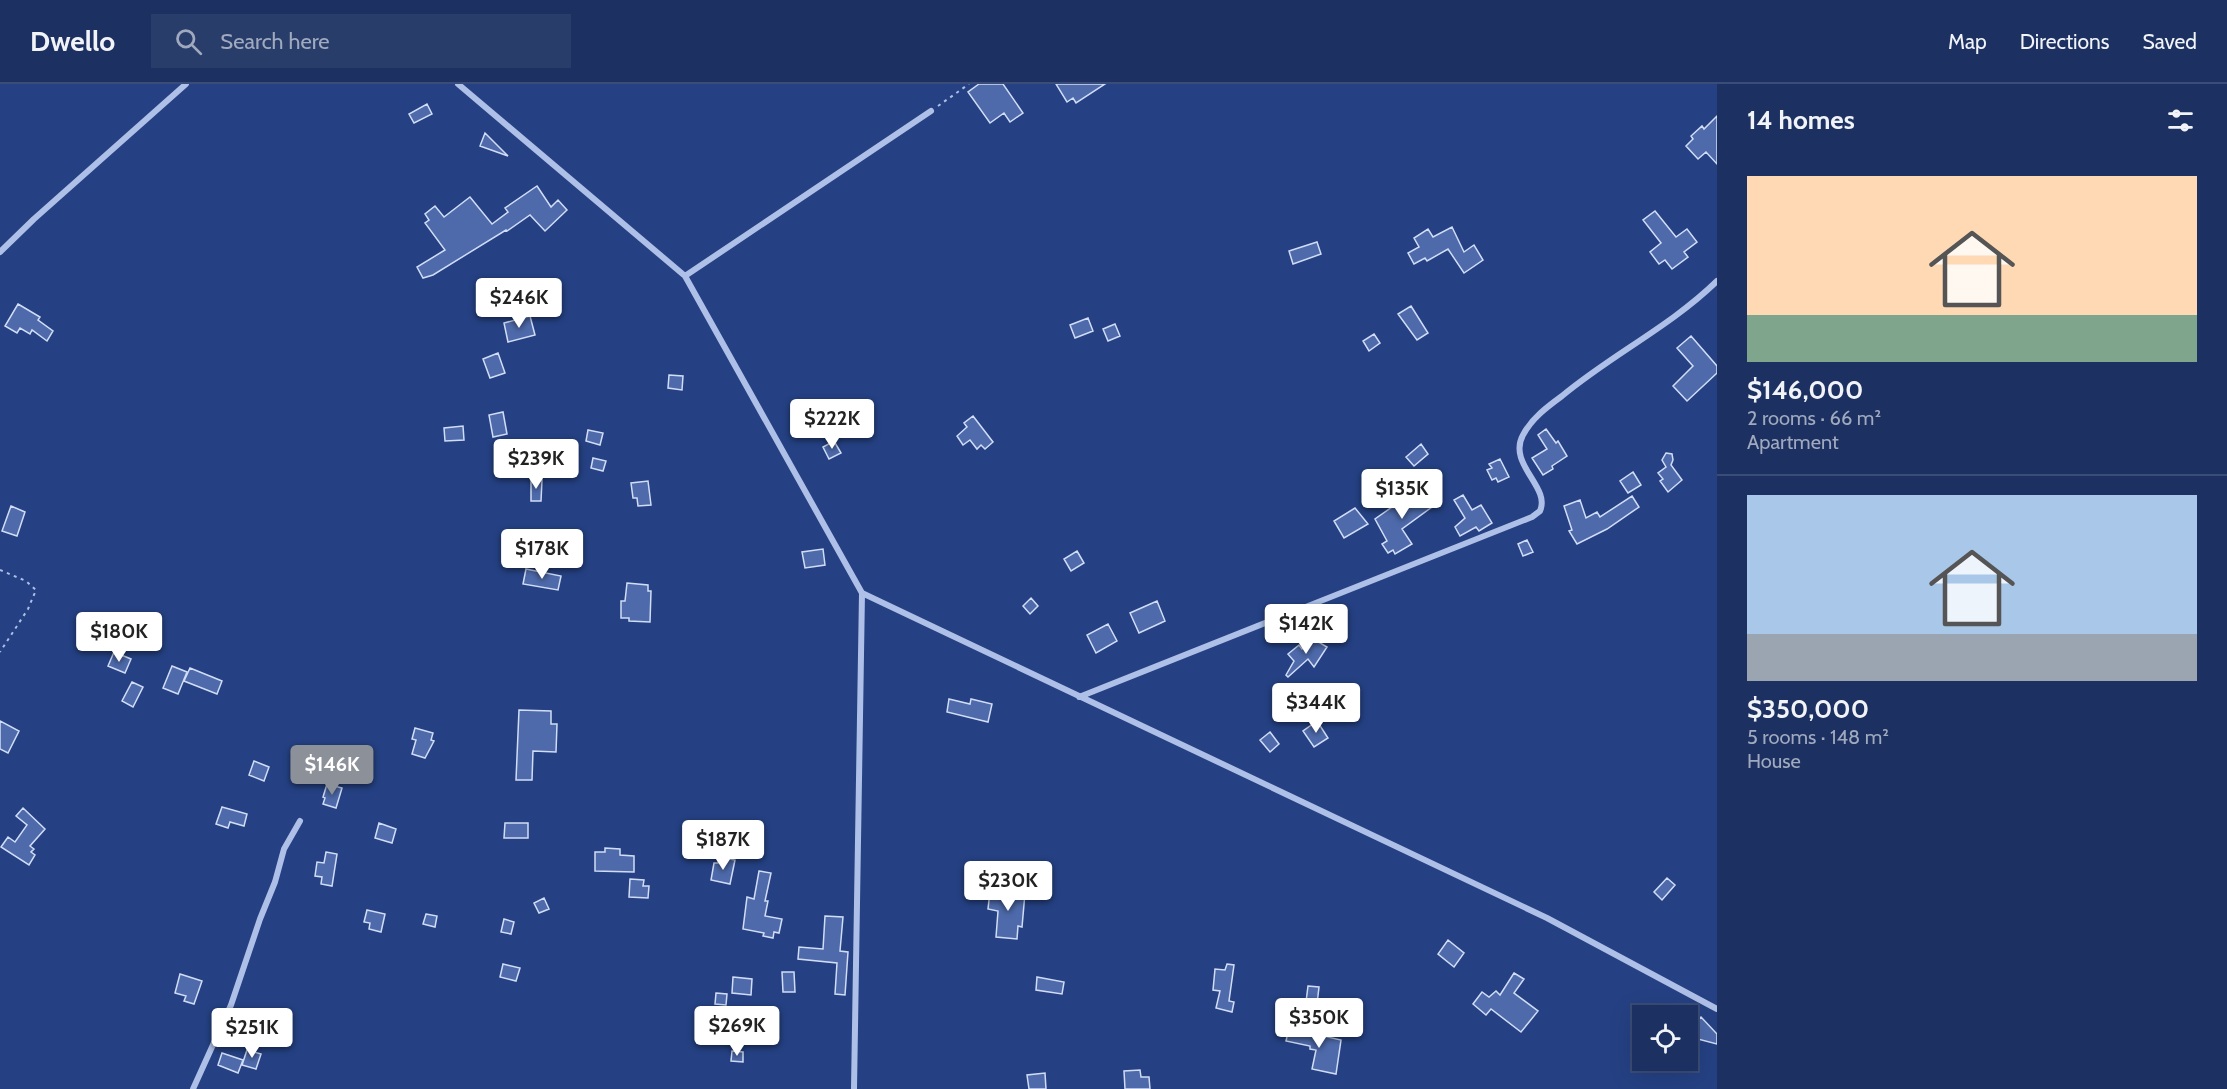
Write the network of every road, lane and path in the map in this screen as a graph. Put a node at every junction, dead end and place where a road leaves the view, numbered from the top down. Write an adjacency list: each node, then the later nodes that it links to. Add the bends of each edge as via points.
1 (186, 84): 5 (street)
2 (458, 84): 6 (street)
3 (969, 84): 4 (path)
4 (931, 111): 6 (street)
5 (0, 252)
6 (685, 276): 9 (street)
7 (1717, 281): 11 (street, via 1667,322 1578,382 1530,424 1519,446 1541,499 1540,511 1533,517)
8 (0, 570): 10 (path, via 26,580 36,590)
9 (862, 592): 11 (street); 15 (street)
10 (0, 652)
11 (1079, 697): 13 (street, via 1547,918)
12 (300, 821): 14 (street, via 284,849 231,1005)
13 (1717, 1009)
14 (192, 1089)
15 (854, 1089)

